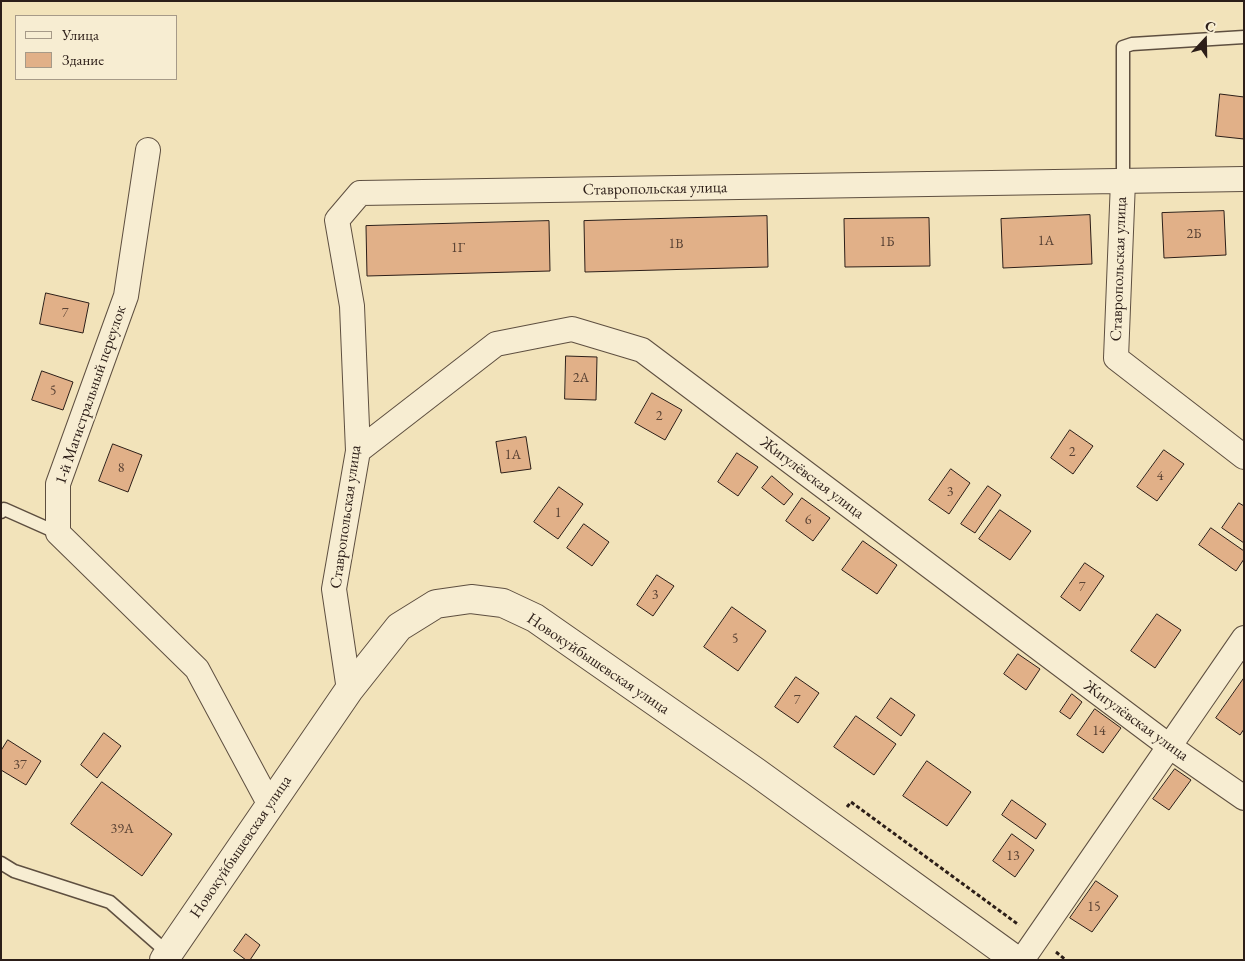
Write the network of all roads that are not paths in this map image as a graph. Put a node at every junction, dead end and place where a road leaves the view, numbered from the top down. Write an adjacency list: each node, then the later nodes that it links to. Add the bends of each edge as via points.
1 (1244, 37): 4 (lane, via 1132,44 1123,48)
2 (148, 150): 8 (street, 1-й Магистральный переулок, via 126,296 58,484)
3 (1244, 180): 4 (street)
4 (1123, 181): 5 (street, Ставропольская улица, via 360,193 337,220 352,306); 6 (street, Ставропольская улица, via 1116,358)
5 (358, 451): 10 (street, Ставропольская улица, via 334,589); 11 (street, Жигулёвская улица, via 496,344 572,329 642,350)
6 (1244, 456)
7 (1, 512): 8 (lane, via 4,509)
8 (58, 534): 13 (street, via 197,669)
9 (1244, 638): 11 (street)
10 (349, 690): 13 (street, Новокуйбышевская улица); 16 (street, Новокуйбышевская улица, via 399,627 436,604 471,599 503,603 535,618 756,772)
11 (1169, 746): 12 (street, Жигулёвская улица); 17 (street)
12 (1244, 798)
13 (270, 805): 15 (street, Новокуйбышевская улица)
14 (1, 863): 15 (lane, via 14,871 110,902)
15 (166, 956)
16 (1016, 960)
17 (1022, 960)

